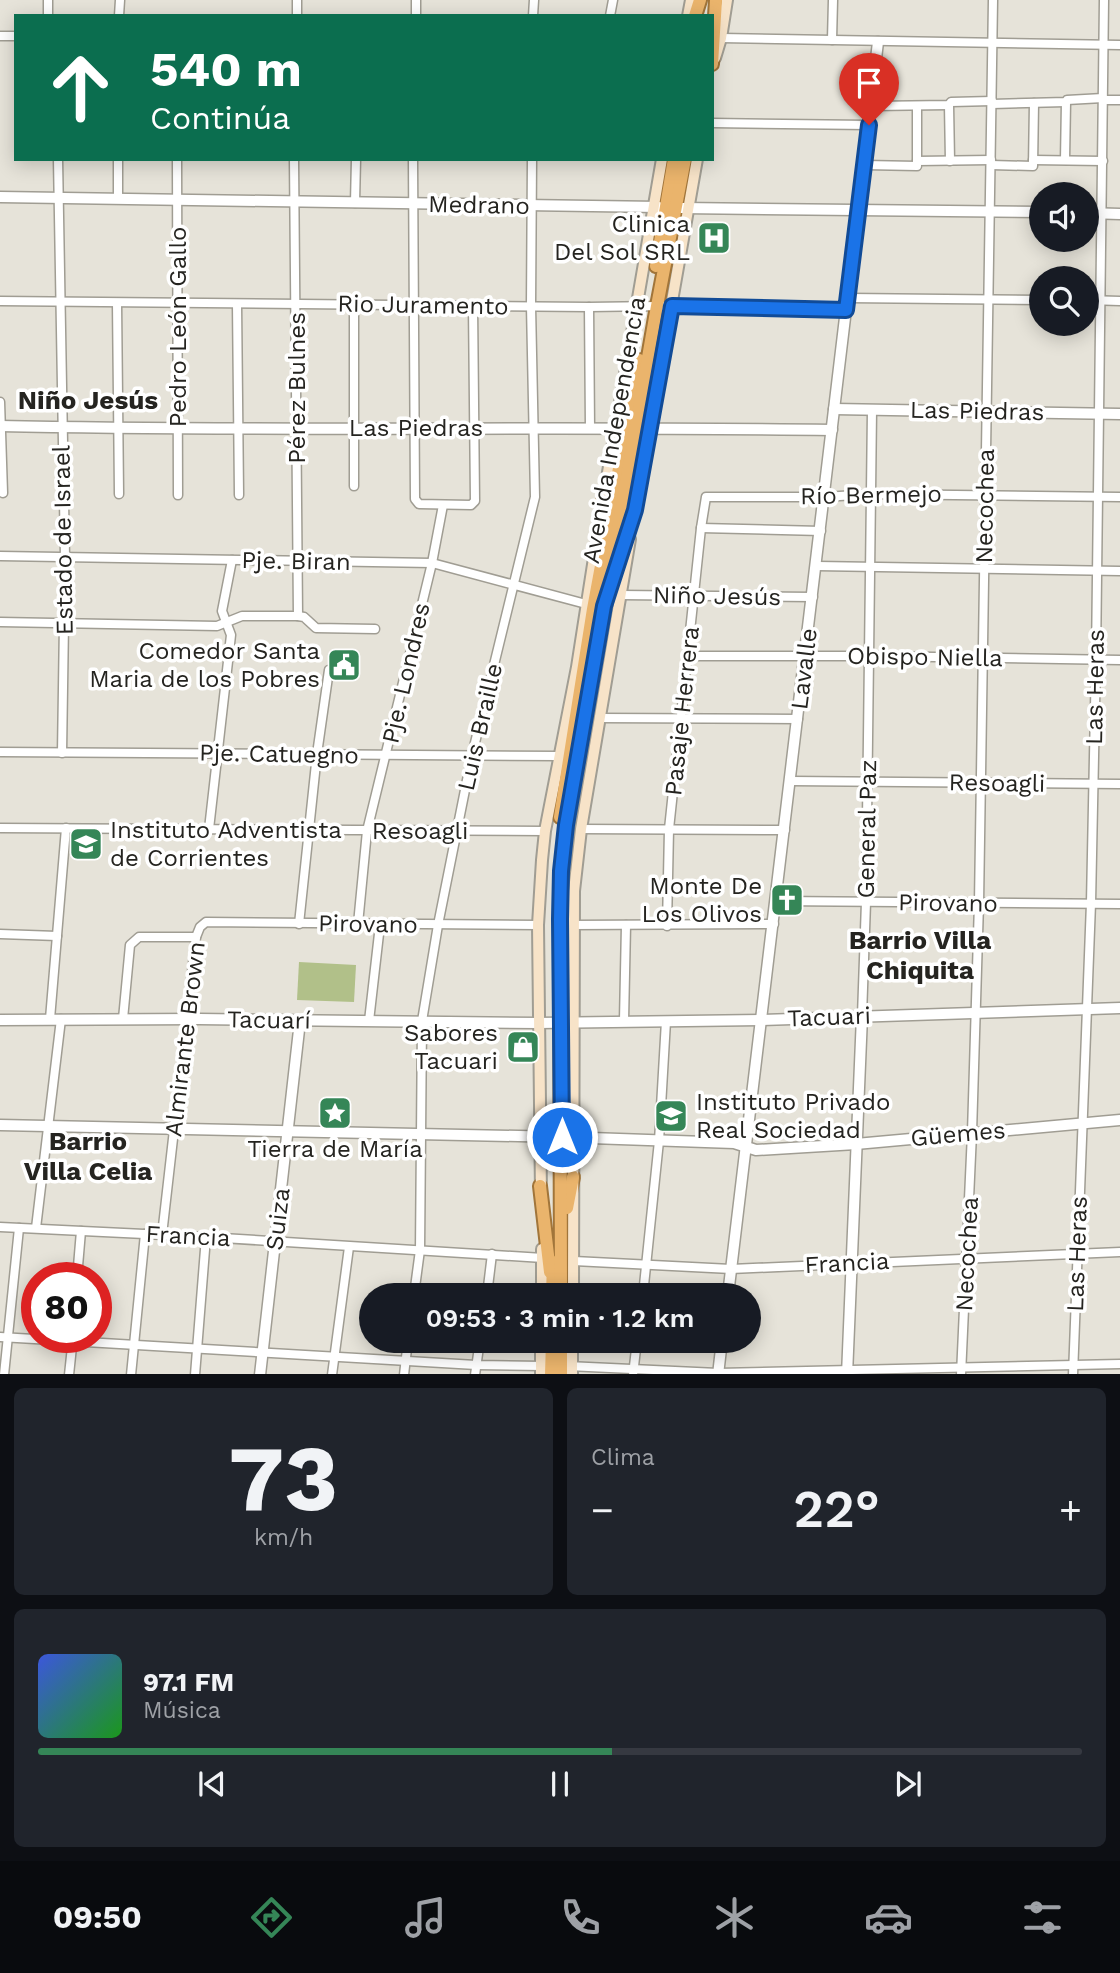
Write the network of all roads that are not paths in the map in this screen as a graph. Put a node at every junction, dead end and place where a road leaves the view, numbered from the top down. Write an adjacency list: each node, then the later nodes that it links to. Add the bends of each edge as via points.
1 (727, 0): 5 (main road)
2 (833, 0): 6 (street)
3 (993, 0): 8 (street, Necochea)
4 (1104, 0): 9 (street, Las Heras)
5 (721, 38): 6 (street); 11 (main road)
6 (831, 40): 7 (street)
7 (878, 42): 8 (street); 18 (street, Lavalle)
8 (993, 43): 9 (street); 15 (street, Necochea)
9 (1104, 45): 10 (street); 12 (street, Las Heras)
10 (1120, 45)
11 (714, 60)
12 (1103, 99): 13 (street); 14 (street); 36 (street, Las Heras)
13 (1120, 100)
14 (1066, 102): 16 (street); 23 (street)
15 (992, 103): 16 (street); 17 (street); 38 (street, Necochea)
16 (1034, 103): 22 (street)
17 (949, 105): 19 (street); 35 (street)
18 (872, 106): 19 (street); 21 (street, Lavalle)
19 (917, 106): 37 (street)
20 (714, 124): 21 (street)
21 (869, 125): 39 (street, Lavalle)
22 (1033, 160): 23 (street); 38 (street, via 1033,166)
23 (1065, 160): 36 (street)
24 (58, 161): 41 (street, Estado de Israel)
25 (118, 161): 42 (street)
26 (177, 161): 43 (street, Pedro León Gallo)
27 (294, 161): 44 (street, Pérez Bulnes)
28 (356, 161): 45 (street)
29 (413, 161): 46 (street)
30 (532, 161): 47 (street, Luis Braille)
31 (662, 161): 48 (main road, Avenida Independencia)
32 (674, 161): 48 (highway, Avenida Independencia)
33 (684, 161): 48 (highway, Avenida Independencia)
34 (696, 161): 48 (main road, Avenida Independencia)
35 (950, 161): 37 (street); 38 (street)
36 (1103, 161): 53 (street, Las Heras)
37 (917, 162): 39 (street, via 917,166)
38 (991, 163): 50 (street, Necochea)
39 (865, 166): 49 (street, Lavalle)
40 (0, 197): 41 (street, Medrano)
41 (57, 197): 42 (street, Medrano); 61 (street, Estado de Israel)
42 (118, 198): 43 (street, Medrano)
43 (177, 199): 44 (street, Medrano); 63 (street, Pedro León Gallo)
44 (293, 201): 45 (street, Medrano); 65 (street, Pérez Bulnes)
45 (355, 203): 46 (street, Medrano)
46 (412, 204): 47 (street, Medrano); 67 (street)
47 (531, 206): 48 (street, Medrano); 69 (street, Luis Braille)
48 (671, 208): 49 (street, Medrano); 70 (highway, Avenida Independencia); 71 (main road, Avenida Independencia)
49 (858, 210): 50 (street, Medrano); 55 (street, Lavalle)
50 (991, 211): 51 (street, Medrano); 56 (street, Necochea)
51 (1029, 212)
52 (1099, 214): 53 (street)
53 (1103, 214): 54 (street); 59 (street, Las Heras)
54 (1120, 214)
55 (848, 298): 56 (street); 73 (street, Lavalle)
56 (989, 299): 57 (street); 77 (street, Necochea)
57 (1029, 300)
58 (0, 301): 61 (street, Rio Juramento)
59 (1100, 301): 60 (street); 78 (street, Las Heras)
60 (1120, 301)
61 (59, 302): 62 (street, Rio Juramento); 81 (street, Estado de Israel)
62 (117, 303): 63 (street, Rio Juramento); 82 (street)
63 (177, 304): 64 (street, Rio Juramento); 83 (street, Pedro León Gallo)
64 (237, 304): 65 (street, Rio Juramento); 84 (street)
65 (296, 304): 66 (street, Rio Juramento); 85 (street, Pérez Bulnes)
66 (354, 304): 67 (street, Rio Juramento); 86 (street)
67 (414, 304): 68 (street, Rio Juramento); 87 (street)
68 (473, 305): 69 (street, Rio Juramento); 88 (street)
69 (531, 306): 72 (street, Rio Juramento); 90 (street, Luis Braille)
70 (647, 306): 71 (street, Rio Juramento); 72 (street, Rio Juramento); 89 (highway, Avenida Independencia); 89 (main road, Avenida Independencia)
71 (672, 306): 73 (street, Rio Juramento); 89 (main road, Avenida Independencia)
72 (589, 307): 91 (street)
73 (846, 310): 75 (street, Lavalle)
74 (0, 402): 80 (street)
75 (834, 409): 76 (street, Las Piedras); 92 (street, Lavalle)
76 (872, 410): 77 (street, Las Piedras); 96 (street, General Paz)
77 (986, 411): 78 (street, Las Piedras); 99 (street, Necochea)
78 (1099, 414): 79 (street, Las Piedras); 102 (street, Las Heras)
79 (1120, 414)
80 (0, 426): 81 (street, Las Piedras); 94 (street)
81 (61, 428): 82 (street, Las Piedras); 110 (street, Estado de Israel)
82 (119, 428): 83 (street, Las Piedras); 95 (street)
83 (178, 428): 84 (street, Las Piedras); 97 (street, Pedro León Gallo)
84 (237, 428): 85 (street, Las Piedras); 98 (street)
85 (297, 428): 86 (street, Las Piedras); 112 (street, Pérez Bulnes)
86 (354, 428): 87 (street, Las Piedras); 93 (street)
87 (416, 428): 88 (street, Las Piedras); 105 (street, via 415,499 419,504)
88 (475, 428): 90 (street, Las Piedras); 105 (street, via 475,501)
89 (633, 428): 91 (street, Las Piedras); 92 (street, Las Piedras); 104 (main road, Avenida Independencia); 106 (main road, Avenida Independencia); 123 (highway, Avenida Independencia)
90 (533, 429): 91 (street, Las Piedras); 119 (street, Luis Braille, via 536,497)
91 (590, 429)
92 (832, 430): 101 (street, Lavalle)
93 (354, 486)
94 (3, 493)
95 (119, 494)
96 (872, 494): 99 (street, Río Bermejo); 101 (street, Río Bermejo); 115 (street, General Paz)
97 (178, 495)
98 (239, 495)
99 (986, 495): 102 (street, Río Bermejo); 116 (street, Necochea)
100 (706, 497): 101 (street, Río Bermejo); 107 (street, Pasaje Herrera)
101 (824, 497): 108 (street, Lavalle)
102 (1098, 497): 103 (street, Río Bermejo); 117 (street, Las Heras)
103 (1120, 497)
104 (603, 500): 123 (highway)
105 (443, 505): 113 (street, Pje. Londres)
106 (635, 510): 120 (main road, Avenida Independencia); 123 (highway)
107 (701, 527): 108 (street); 121 (street, Pasaje Herrera)
108 (821, 531): 114 (street, Lavalle)
109 (0, 556): 110 (street, Pje. Biran)
110 (65, 557): 111 (street, Pje. Biran); 126 (street, Estado de Israel)
111 (232, 560): 112 (street, Pje. Biran); 127 (street, via 222,611)
112 (298, 560): 113 (street, Pje. Biran); 124 (street, Pérez Bulnes)
113 (432, 563): 119 (street, Pje. Biran); 145 (street, Pje. Londres)
114 (817, 566): 115 (street); 122 (street, Lavalle)
115 (870, 568): 116 (street); 131 (street, General Paz)
116 (985, 569): 117 (street); 132 (street, Necochea)
117 (1097, 571): 118 (street); 133 (street, Las Heras)
118 (1120, 571)
119 (514, 584): 123 (street, Pje. Biran); 146 (street, Luis Braille)
120 (621, 595): 121 (street, Niño Jesús); 137 (main road, Avenida Independencia)
121 (694, 595): 122 (street, Niño Jesús); 129 (street, Pasaje Herrera)
122 (813, 597): 130 (street, Lavalle)
123 (595, 606): 135 (highway, Avenida Independencia); 140 (main road, Avenida Independencia); 195 (highway, Avenida Independencia, via 561,871)
124 (298, 616): 127 (street, via 242,616); 128 (street, via 316,628)
125 (0, 622): 126 (street)
126 (65, 623): 127 (street); 142 (street, Estado de Israel)
127 (226, 624): 143 (street, via 231,635)
128 (375, 629)
129 (688, 656): 130 (street, Obispo Niella); 139 (street, Pasaje Herrera)
130 (806, 656): 131 (street, Obispo Niella); 138 (street, Lavalle)
131 (869, 656): 132 (street, Obispo Niella); 149 (street, General Paz)
132 (984, 657): 133 (street, Obispo Niella); 150 (street, Necochea)
133 (1096, 659): 134 (street, Obispo Niella); 151 (street, Las Heras)
134 (1120, 660)
135 (584, 667): 140 (highway); 195 (highway, Avenida Independencia, via 557,839 553,920)
136 (329, 670): 144 (street)
137 (599, 718): 139 (street); 156 (main road, Avenida Independencia)
138 (798, 719): 139 (street); 148 (street, Lavalle)
139 (682, 720): 157 (street, Pasaje Herrera)
140 (563, 737): 147 (main road, Avenida Independencia)
141 (0, 752): 142 (street, Pje. Catuegno)
142 (62, 753): 143 (street, Pje. Catuegno)
143 (218, 753): 144 (street, Pje. Catuegno); 155 (street)
144 (317, 754): 145 (street, Pje. Catuegno); 160 (street)
145 (387, 755): 146 (street, Pje. Catuegno); 161 (street, Pje. Londres)
146 (472, 755): 147 (street, Pje. Catuegno); 158 (street, Luis Braille)
147 (559, 757): 162 (main road, Avenida Independencia)
148 (791, 781): 149 (street, Resoagli); 159 (street, Lavalle)
149 (868, 781): 150 (street, Resoagli); 164 (street, General Paz)
150 (981, 783): 151 (street, Resoagli); 165 (street, Necochea)
151 (1093, 784): 152 (street, Resoagli); 166 (street, Las Heras)
152 (1120, 784)
153 (0, 828): 154 (street, Resoagli)
154 (66, 828): 155 (street, Resoagli); 179 (street)
155 (209, 829): 160 (street, Resoagli)
156 (581, 829): 157 (street); 173 (main road, Avenida Independencia)
157 (669, 829): 159 (street); 176 (street, Pasaje Herrera)
158 (456, 830): 161 (street, Resoagli); 162 (street, Resoagli); 171 (street, Luis Braille)
159 (785, 830): 163 (street, Lavalle)
160 (309, 831): 161 (street, Resoagli); 168 (street)
161 (367, 831): 169 (street, Pje. Londres)
162 (545, 831): 172 (main road, Avenida Independencia)
163 (777, 901): 164 (street, Pirovano); 175 (street, Lavalle)
164 (866, 902): 165 (street, Pirovano); 184 (street, General Paz)
165 (979, 904): 166 (street, Pirovano); 183 (street, Necochea)
166 (1091, 904): 167 (street, Pirovano); 182 (street, Las Heras)
167 (1120, 904)
168 (299, 924): 169 (street, Pirovano); 177 (street, Pirovano, via 206,922)
169 (358, 924): 170 (street, Pirovano)
170 (380, 925): 171 (street, Pirovano); 191 (street)
171 (438, 925): 172 (street, Pirovano); 192 (street, Luis Braille)
172 (538, 925): 196 (main road, Avenida Independencia)
173 (572, 925): 174 (street); 195 (main road, Avenida Independencia)
174 (626, 925): 176 (street); 193 (street)
175 (774, 925): 176 (street); 189 (street, Lavalle)
176 (667, 926)
177 (200, 927): 180 (street, Almirante Brown)
178 (0, 934): 179 (street)
179 (57, 936): 185 (street)
180 (196, 937): 186 (street, via 139,937 130,945); 187 (street, Almirante Brown)
181 (1120, 1007): 182 (street, Tacuari)
182 (1085, 1008): 183 (street, Tacuari); 198 (street, Las Heras)
183 (976, 1011): 184 (street, Tacuari); 203 (street, Necochea)
184 (862, 1016): 189 (street, Tacuari); 208 (street, General Paz)
185 (56, 1019): 186 (street, Tacuarí); 188 (street, Tacuarí); 200 (street)
186 (122, 1019): 187 (street, Tacuarí)
187 (186, 1019): 190 (street, Tacuarí); 201 (street, Almirante Brown)
188 (0, 1020)
189 (761, 1020): 194 (street, Tacuari); 209 (street, Lavalle)
190 (300, 1021): 191 (street, Tacuarí); 202 (street, Suiza)
191 (369, 1021): 192 (street, Tacuarí)
192 (422, 1021): 196 (street, Tacuarí); 204 (street, Luis Braille)
193 (624, 1021): 194 (street, Tacuari); 195 (street, Tacuari)
194 (666, 1021): 207 (street)
195 (562, 1022): 196 (street, Tacuari); 206 (highway, Avenida Independencia)
196 (538, 1023): 205 (main road, Avenida Independencia)
197 (1120, 1119): 198 (street, Güemes)
198 (1082, 1123): 203 (street, Güemes); 222 (street, Las Heras)
199 (0, 1125): 200 (street, Güemes)
200 (48, 1126): 201 (street, Güemes); 214 (street)
201 (174, 1130): 202 (street, Güemes); 217 (street, Almirante Brown)
202 (288, 1133): 204 (street, Güemes); 219 (street, Suiza)
203 (972, 1133): 208 (street, Güemes); 226 (street, Necochea)
204 (423, 1135): 205 (street, Güemes); 221 (street, Luis Braille)
205 (540, 1137): 206 (street, Güemes); 211 (main road, Avenida Independencia)
206 (563, 1138): 207 (street, Güemes); 210 (main road, Avenida Independencia); 231 (highway, Avenida Independencia); 237 (highway, Avenida Independencia)
207 (659, 1141): 209 (street, Güemes); 230 (street)
208 (856, 1144): 209 (street, Güemes); 229 (street, General Paz)
209 (746, 1147): 232 (street, Lavalle)
210 (573, 1177): 227 (main road, Avenida Independencia); 231 (highway)
211 (540, 1186): 225 (main road, Avenida Independencia); 236 (highway)
212 (0, 1227): 213 (street, Francia)
213 (19, 1228): 214 (street, Francia); 242 (street)
214 (36, 1228): 215 (street, Francia)
215 (81, 1231): 216 (street, Francia); 228 (street)
216 (145, 1234): 217 (street, Francia); 244 (street)
217 (162, 1235): 218 (street, Francia)
218 (206, 1237): 219 (street, Francia); 245 (street)
219 (275, 1242): 220 (street, Francia); 247 (street, Suiza)
220 (349, 1247): 221 (street, Francia); 254 (street)
221 (420, 1251): 224 (street, Francia); 233 (street, Luis Braille)
222 (1078, 1252): 223 (street, Francia); 226 (street, Francia); 259 (street, Las Heras)
223 (1120, 1252)
224 (492, 1254): 225 (street, Francia); 234 (street)
225 (543, 1258): 235 (main road, Avenida Independencia)
226 (967, 1258): 229 (street, Francia); 261 (street, Necochea)
227 (574, 1261): 230 (street, Francia); 239 (main road, Avenida Independencia)
228 (78, 1262)
229 (852, 1263): 232 (street, Francia); 262 (street, General Paz)
230 (648, 1264): 232 (street, Francia); 240 (street)
231 (561, 1268): 238 (highway, Avenida Independencia)
232 (732, 1269): 241 (street, Lavalle)
233 (416, 1283)
234 (488, 1283)
235 (549, 1283)
236 (550, 1283)
237 (552, 1283)
238 (555, 1283)
239 (573, 1283)
240 (645, 1283)
241 (730, 1283)
242 (4, 1337): 263 (street)
243 (112, 1342): 244 (street)
244 (134, 1344): 245 (street); 265 (street)
245 (198, 1349): 247 (street); 266 (street)
246 (71, 1353): 264 (street)
247 (263, 1353): 254 (street); 267 (street, Suiza)
248 (406, 1353): 255 (street)
249 (478, 1353): 256 (street)
250 (548, 1353): 258 (main road)
251 (565, 1353): 258 (main road)
252 (635, 1353): 260 (street)
253 (720, 1353): 271 (street)
254 (334, 1355): 255 (street); 268 (street)
255 (405, 1360): 256 (street); 269 (street)
256 (476, 1364): 258 (street); 270 (street)
257 (1120, 1364): 259 (street)
258 (556, 1370): 260 (street)
259 (1073, 1370): 261 (street)
260 (633, 1371): 271 (street)
261 (961, 1371): 262 (street)
262 (847, 1373): 271 (street)
263 (4, 1374)
264 (69, 1374)
265 (131, 1374)
266 (195, 1374)
267 (260, 1374)
268 (332, 1374)
269 (404, 1374)
270 (475, 1374)
271 (718, 1374)

